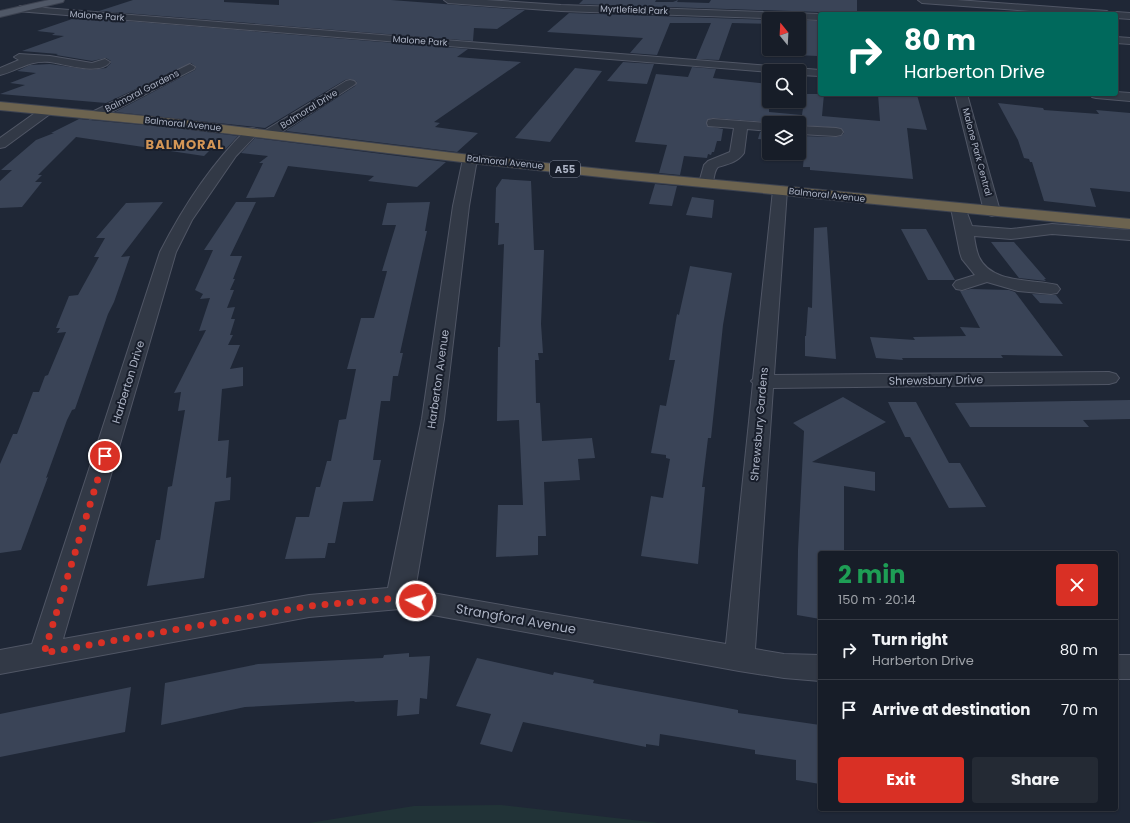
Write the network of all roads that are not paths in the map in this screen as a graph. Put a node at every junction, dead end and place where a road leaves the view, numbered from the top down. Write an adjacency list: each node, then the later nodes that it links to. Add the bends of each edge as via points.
1 (60, 0): 4 (main road)
2 (448, 0): 9 (street, Myrtlefield Park, via 560,8)
3 (922, 0): 5 (street)
4 (20, 9): 6 (main road); 17 (street, Malone Park)
5 (1081, 12)
6 (0, 14)
7 (1118, 15): 8 (street)
8 (1130, 16)
9 (818, 17)
10 (1118, 40): 11 (street)
11 (1130, 41)
12 (19, 57): 13 (street)
13 (34, 58): 14 (street, via 93,66); 16 (street)
14 (105, 62)
15 (190, 67): 24 (street, Balmoral Gardens)
16 (0, 72)
17 (818, 73)
18 (350, 83): 30 (street, Balmoral Drive)
19 (962, 96): 36 (street, Malone Park Central)
20 (1118, 96): 21 (street)
21 (1130, 97)
22 (0, 106): 23 (highway, Balmoral Avenue / A55)
23 (46, 111): 24 (highway, Balmoral Avenue / A55); 31 (street)
24 (94, 116): 30 (highway, Balmoral Avenue / A55)
25 (713, 123): 26 (street)
26 (741, 125): 27 (street); 33 (street, via 736,153 733,157 709,168)
27 (762, 126)
28 (806, 130): 29 (street)
29 (836, 132)
30 (260, 133): 32 (highway, Balmoral Avenue / A55); 46 (street, Harberton Drive, via 230,153 184,220 168,252)
31 (0, 144)
32 (470, 159): 33 (highway, Balmoral Avenue / A55); 45 (street, Harberton Avenue, via 461,206 433,418)
33 (706, 183): 34 (highway, Balmoral Avenue / A55)
34 (780, 190): 35 (highway, Balmoral Avenue / A55); 44 (street, Shrewsbury Gardens)
35 (960, 208): 36 (highway, Balmoral Avenue / A55); 38 (street)
36 (992, 211): 37 (highway, Balmoral Avenue / A55)
37 (1130, 224)
38 (965, 230): 39 (street, via 1011,234 1052,229 1099,238); 40 (street, via 971,259)
39 (1130, 235)
40 (988, 276): 41 (street); 42 (street, via 1016,285)
41 (962, 284)
42 (1051, 289)
43 (1109, 378): 44 (street, Shrewsbury Drive)
44 (762, 381): 47 (street, Shrewsbury Gardens)
45 (400, 598): 46 (street, Strangford Avenue, via 309,606); 47 (street, Strangford Avenue)
46 (44, 653): 48 (street, Strangford Avenue)
47 (739, 659): 51 (street, Strangford Avenue)
48 (0, 662)
49 (1118, 667): 50 (street)
50 (1130, 667)
51 (818, 668)

